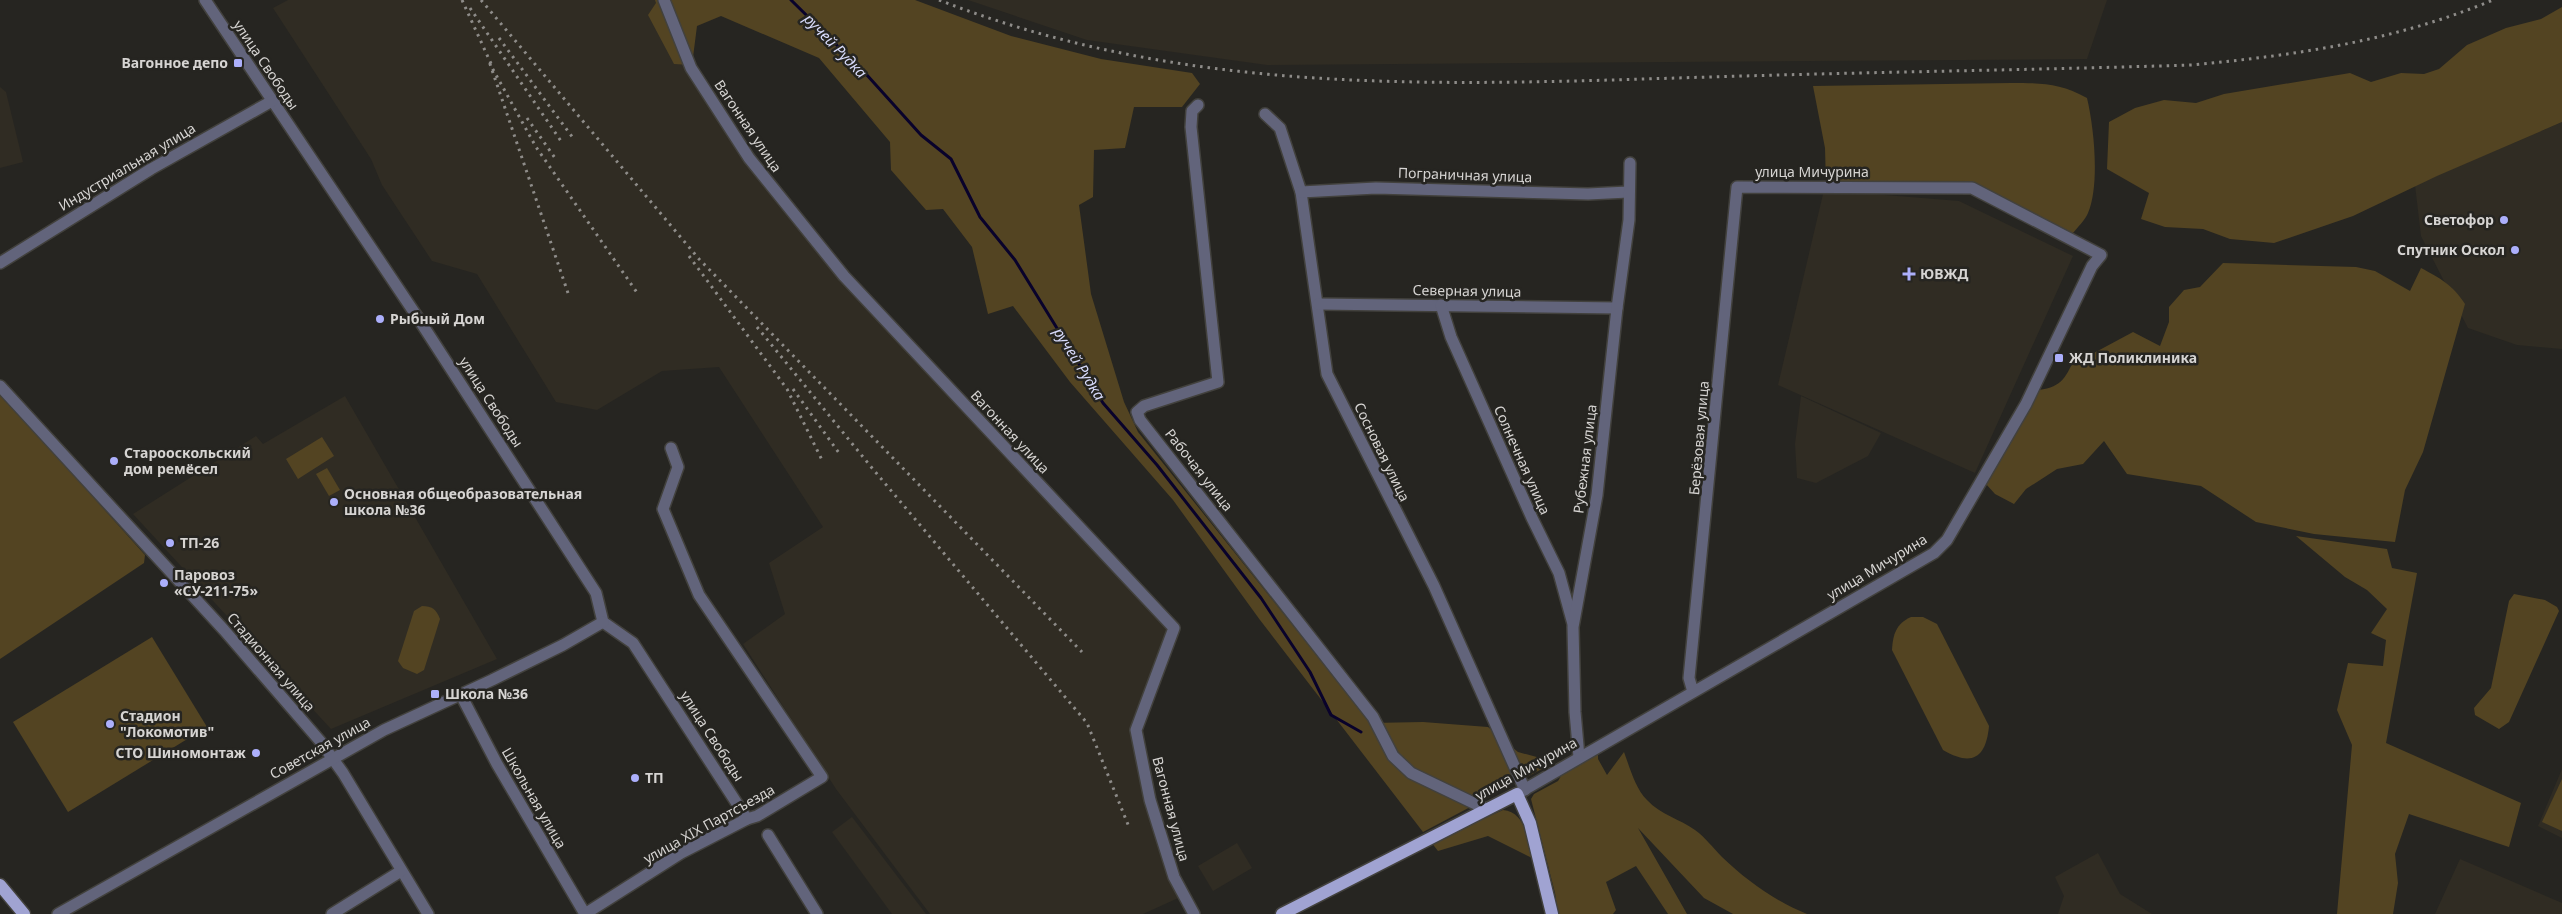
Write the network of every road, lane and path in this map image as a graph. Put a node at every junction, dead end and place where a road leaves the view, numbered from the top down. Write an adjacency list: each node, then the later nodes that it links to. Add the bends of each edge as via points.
1 (204, 0): 3 (street, улица Свободы)
2 (664, 0): 34 (street, Вагонная улица, via 691,68 738,142 838,269 1174,628 1136,730 1150,800 1174,877)
3 (272, 101): 10 (street, Индустриальная улица, via 150,169); 16 (street, улица Свободы, via 418,318 596,593)
4 (1198, 105): 23 (street, Рабочая улица, via 1192,111 1191,127 1218,382 1144,406 1136,412 1373,717 1393,756 1411,773)
5 (1265, 114): 8 (street, Сосновая улица, via 1280,128)
6 (1630, 163): 9 (street, Рубежная улица)
7 (1738, 187): 18 (street, Берёзовая улица, via 1690,678); 18 (street, улица Мичурина, via 1972,188 2102,255 2092,266 2026,404 1947,540 1934,553)
8 (1301, 192): 9 (street, Пограничная улица, via 1376,188 1588,194); 11 (street, Сосновая улица)
9 (1628, 192): 13 (street, Рубежная улица, via 1629,220)
10 (0, 263)
11 (1318, 304): 12 (street, Северная улица); 22 (street, Сосновая улица, via 1327,374 1434,586)
12 (1441, 305): 13 (street, Северная улица); 17 (street, Солнечная улица, via 1451,338 1559,573)
13 (1617, 308): 17 (street, Рубежная улица, via 1597,495)
14 (0, 386): 21 (street, Стадионная улица, via 224,630)
15 (671, 448): 24 (street, улица XIX Партсъезда, via 678,467 663,509 699,595 822,777)
16 (603, 622): 19 (street, Советская улица); 24 (street, улица Свободы, via 634,643)
17 (1574, 627): 20 (street, Рубежная улица)
18 (1693, 692): 20 (street, улица Мичурина)
19 (461, 695): 21 (street, Советская улица, via 384,730); 32 (street, Школьная улица, via 496,764)
20 (1579, 758): 22 (street, улица Мичурина)
21 (332, 759): 26 (street, Стадионная улица); 29 (street, Советская улица)
22 (1521, 792): 23 (main road, улица Мичурина); 36 (main road)
23 (1486, 809): 35 (main road, улица Мичурина)
24 (747, 819): 32 (street, улица XIX Партсъезда, via 681,853)
25 (768, 835): 33 (street)
26 (401, 872): 30 (street); 31 (street, Стадионная улица)
27 (0, 885): 28 (main road)
28 (24, 914)
29 (58, 914)
30 (332, 914)
31 (428, 914)
32 (585, 914)
33 (816, 914)
34 (1194, 914)
35 (1282, 914)
36 (1552, 914)

